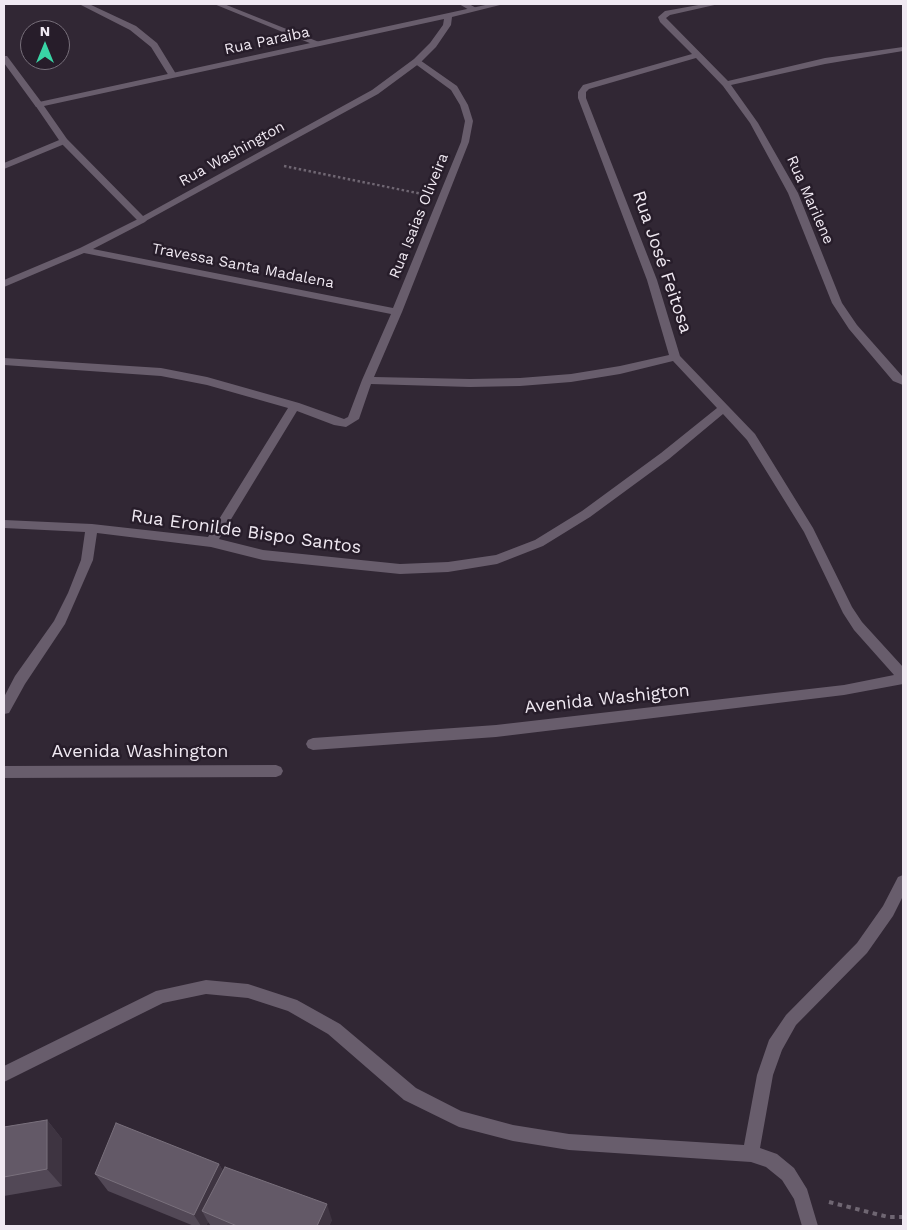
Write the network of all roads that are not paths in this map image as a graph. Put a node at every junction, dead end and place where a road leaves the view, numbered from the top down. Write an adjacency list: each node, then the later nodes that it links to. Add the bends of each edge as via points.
1 (83, 4): 13 (street, via 132,28 154,45)
2 (218, 4): 8 (street)
3 (463, 4): 6 (street)
4 (500, 4): 6 (street, Rua Paraiba)
5 (715, 4): 10 (street, Rua Marilene, via 662,17)
6 (474, 9): 7 (street, Rua Paraiba)
7 (448, 16): 8 (street, Rua Paraiba); 12 (street, Rua Washington, via 441,35)
8 (320, 44): 13 (street, Rua Paraiba)
9 (903, 49): 14 (street)
10 (700, 55): 14 (street, Rua Marilene); 22 (street, Rua José Feitosa, via 586,87 582,92 652,280)
11 (4, 58): 15 (street)
12 (417, 60): 18 (street, Rua Washington, via 375,92); 21 (street, Rua Isaias Oliveira, via 454,88 469,121 465,142)
13 (172, 74): 15 (street, Rua Paraiba)
14 (726, 84): 25 (street, Rua Marilene, via 754,123 793,192 837,303 852,327)
15 (39, 105): 16 (street)
16 (64, 141): 17 (street); 18 (street)
17 (4, 166)
18 (142, 220): 19 (street, Rua Washington)
19 (83, 250): 20 (street, Rua Washington); 21 (street, Travessa Santa Madalena)
20 (4, 284)
21 (397, 312): 24 (street, Rua Isaias Oliveira)
22 (675, 357): 24 (street, Rua José Feitosa, via 571,378 520,382); 27 (street)
23 (4, 360): 26 (street, Rua Isaias Oliveira, via 161,372 207,381)
24 (367, 380): 26 (street, Rua Isaias Oliveira, via 353,419 346,423)
25 (903, 381)
26 (295, 406): 30 (street)
27 (724, 408): 30 (street, Rua Eronilde Bispo Santos, via 586,514 539,543 497,559 448,567 400,569 264,555); 31 (street, via 751,436 809,530 847,610)
28 (4, 524): 29 (street, Rua Eronilde Bispo Santos)
29 (92, 528): 30 (street, Rua Eronilde Bispo Santos); 32 (street, via 87,560 74,593 59,624 20,680)
30 (212, 542)
31 (903, 678): 33 (street, Avenida Washigton, via 844,690 516,728)
32 (4, 710)
33 (313, 744)
34 (276, 771): 35 (street, Avenida Washington)
35 (4, 772)
36 (903, 882): 38 (street, via 888,911 862,948 791,1020 775,1046 765,1075)
37 (4, 1074): 38 (street, via 162,996 206,986 248,991 292,1005 334,1029 410,1094 459,1119 513,1133 569,1142)
38 (751, 1154): 39 (street, via 771,1160 788,1174 802,1195)
39 (810, 1226)

